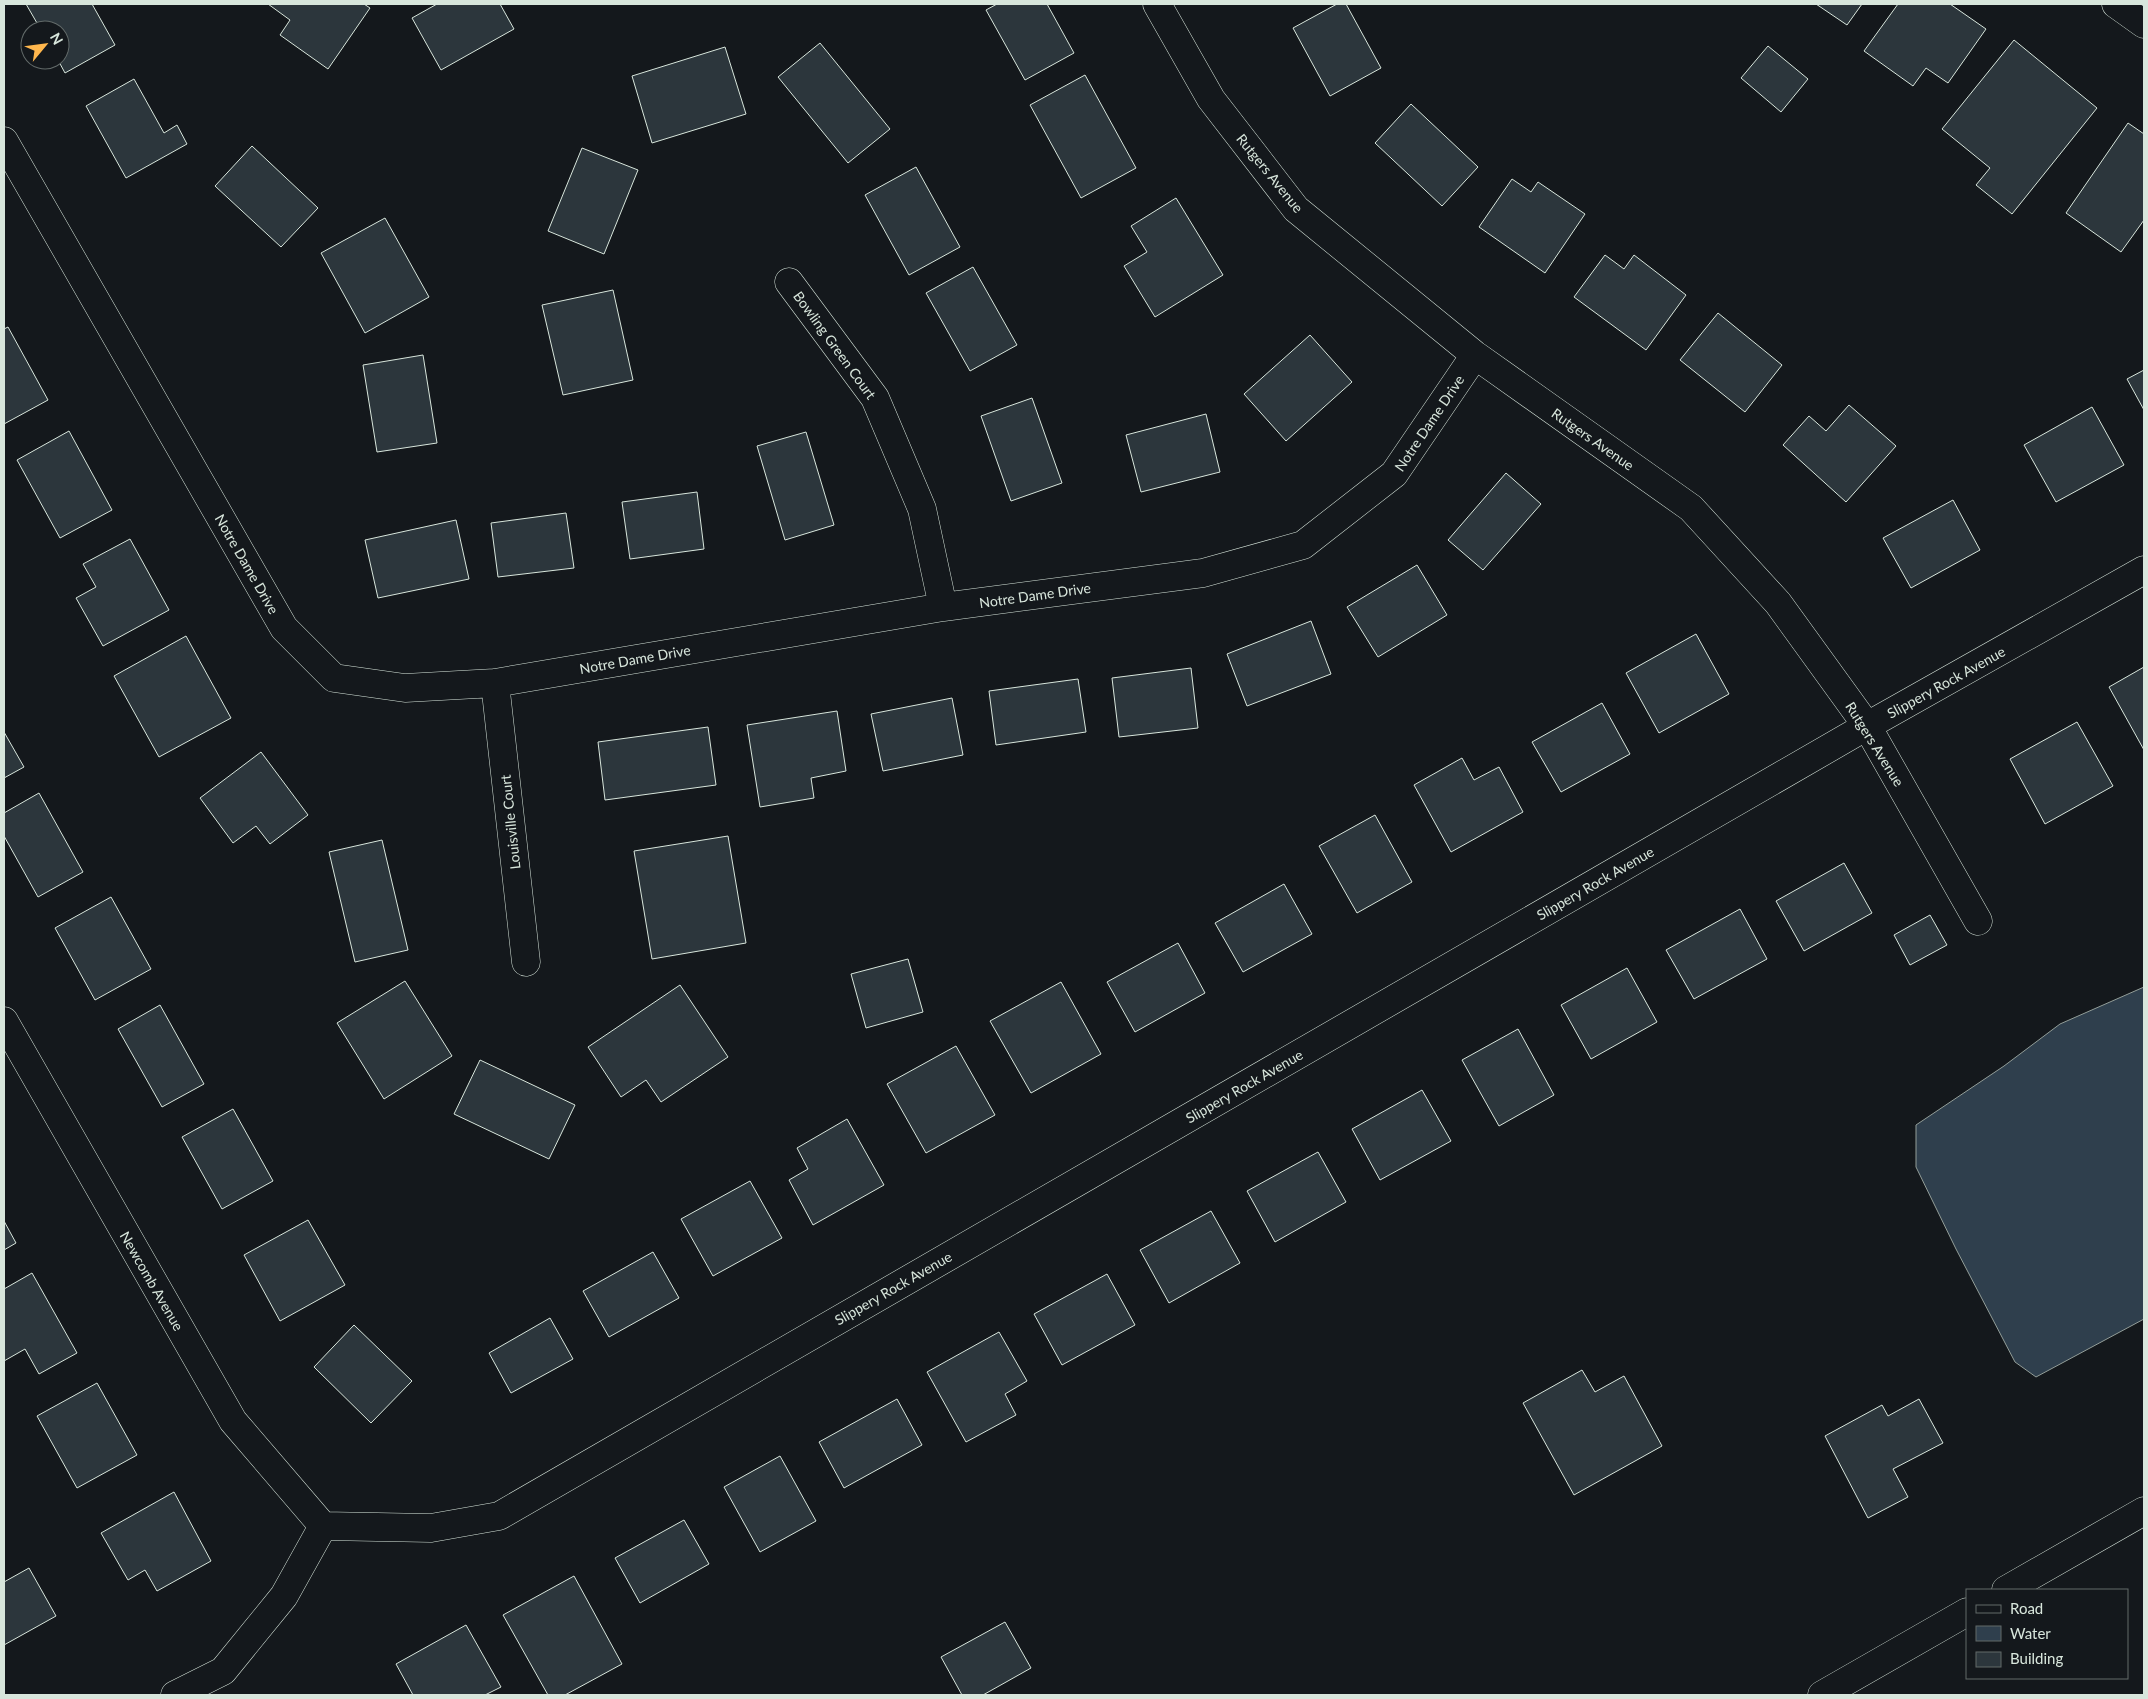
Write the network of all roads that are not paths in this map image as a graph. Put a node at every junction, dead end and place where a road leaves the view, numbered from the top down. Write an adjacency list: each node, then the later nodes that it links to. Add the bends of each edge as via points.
1 (1157, 4): 6 (street, Rutgers Avenue, via 1211,99 1296,209)
2 (2116, 4): 3 (street)
3 (2144, 24)
4 (4, 141): 9 (street, Notre Dame Drive, via 284,628 334,678 405,688)
5 (789, 282): 8 (street, Bowling Green Court, via 875,398 922,509)
6 (1475, 355): 8 (street, Notre Dame Drive, via 1394,474 1303,545 1203,573); 10 (street, Rutgers Avenue, via 1692,508 1778,603)
7 (2144, 570): 10 (street, Slippery Rock Avenue)
8 (943, 607): 9 (street, Notre Dame Drive)
9 (495, 683): 12 (street, Louisville Court)
10 (1867, 726): 11 (street, Rutgers Avenue); 15 (street, Slippery Rock Avenue, via 498,1516 431,1528)
11 (1978, 921)
12 (526, 962)
13 (4, 1021): 15 (street, Newcomb Avenue, via 233,1421)
14 (2144, 1511): 16 (street)
15 (323, 1526): 18 (street, via 284,1596 223,1671)
16 (2008, 1589)
17 (1966, 1613): 19 (street)
18 (176, 1695)
19 (1822, 1695)

